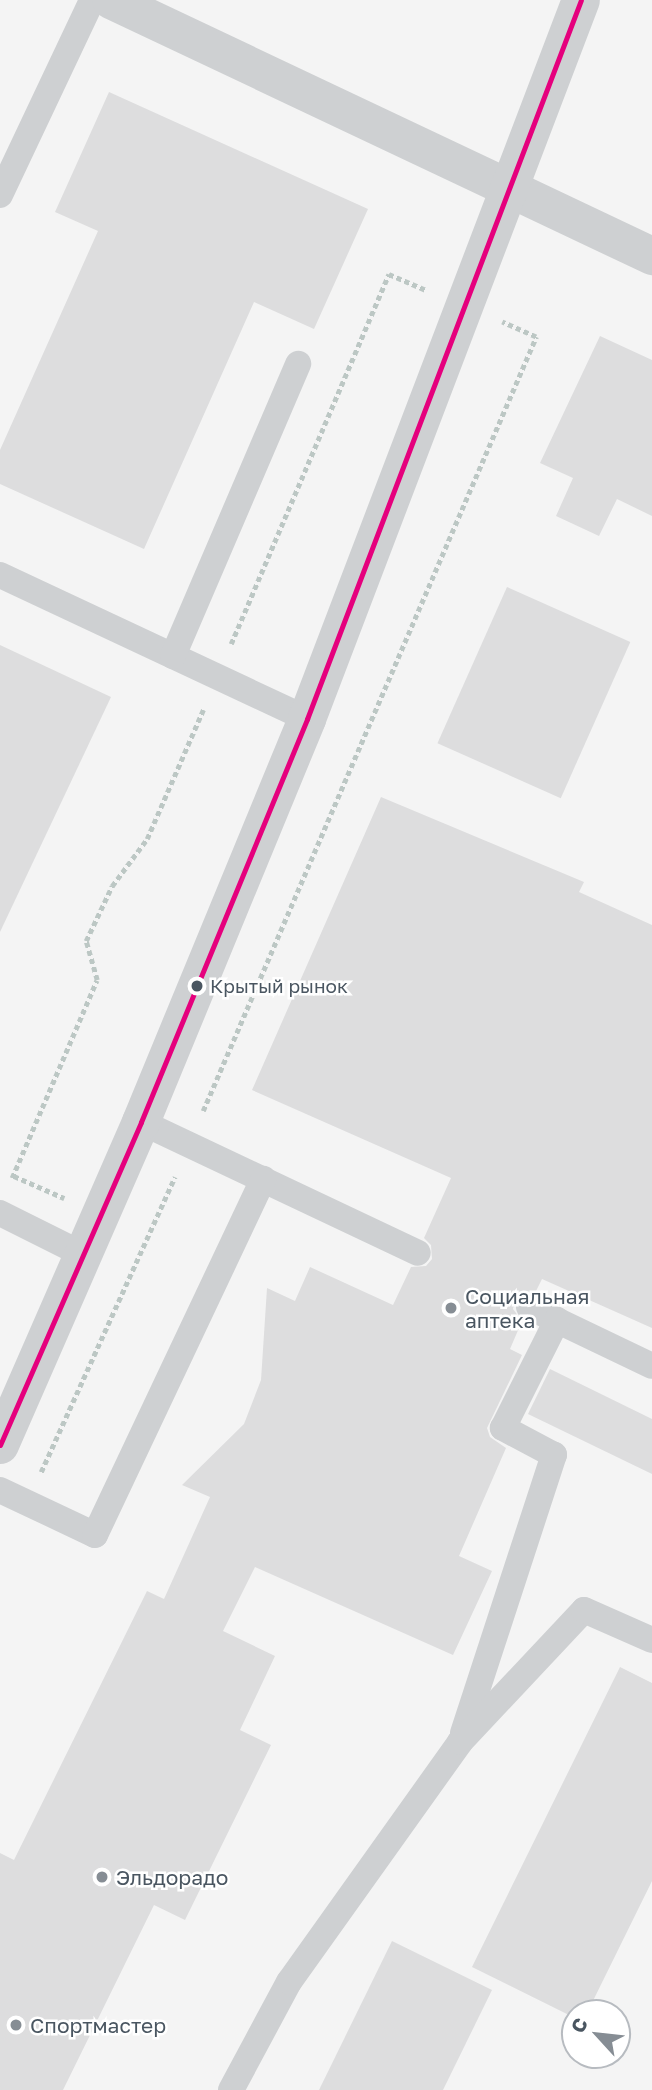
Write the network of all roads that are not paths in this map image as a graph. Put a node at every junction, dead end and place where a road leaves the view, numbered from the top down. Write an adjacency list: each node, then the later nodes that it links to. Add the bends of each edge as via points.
1 (92, 0): 5 (lane)
2 (111, 0): 4 (street)
3 (582, 0): 4 (street)
4 (509, 191): 6 (street); 10 (street)
5 (0, 195)
6 (652, 256)
7 (298, 364): 9 (lane)
8 (0, 575): 9 (lane)
9 (173, 656): 10 (lane)
10 (307, 719): 11 (street)
11 (141, 1122): 12 (lane); 15 (street)
12 (263, 1178): 14 (lane); 20 (lane, via 95,1535)
13 (0, 1213): 15 (lane)
14 (418, 1253)
15 (82, 1254): 19 (street)
16 (529, 1307): 17 (lane)
17 (556, 1320): 18 (lane); 22 (lane, via 503,1428 554,1455)
18 (652, 1366)
19 (3, 1428)
20 (0, 1490)
21 (652, 1640): 22 (lane, via 583,1610)
22 (460, 1742): 23 (lane, via 289,1982)
23 (231, 2090)

